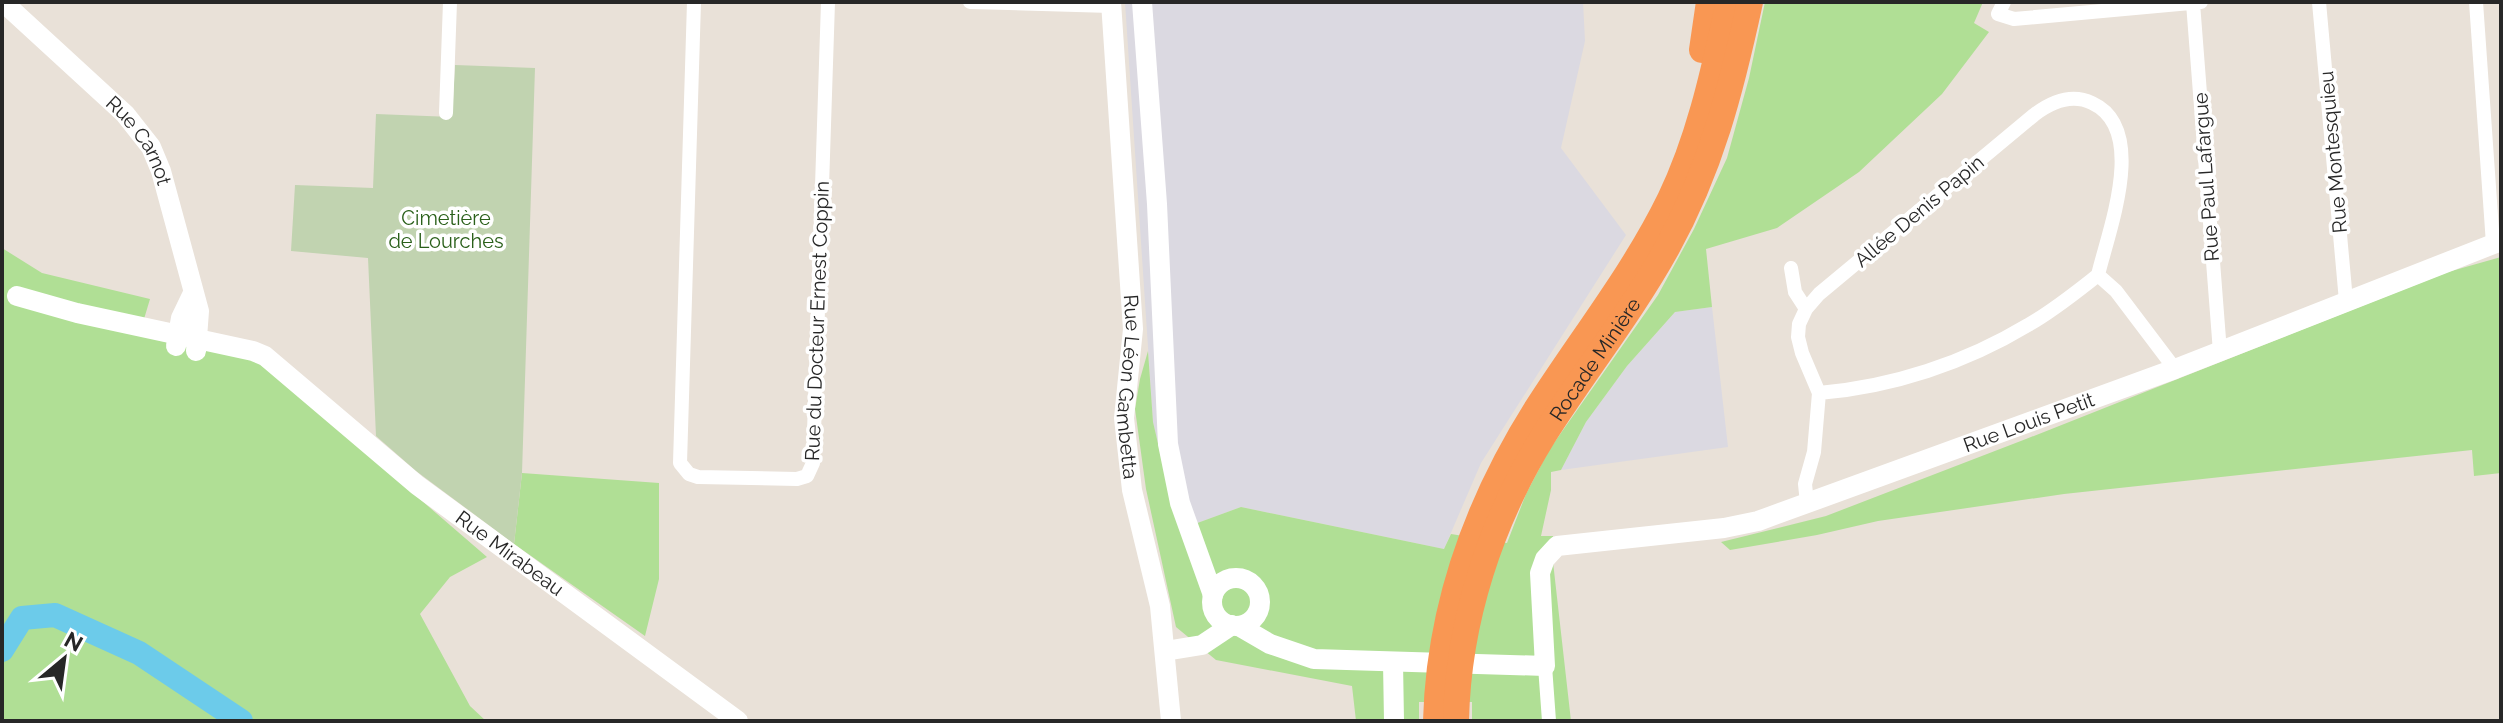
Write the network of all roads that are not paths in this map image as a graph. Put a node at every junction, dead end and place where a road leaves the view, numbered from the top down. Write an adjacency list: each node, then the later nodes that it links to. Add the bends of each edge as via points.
1 (3, 2): 18 (street, Rue Carnot)
2 (14, 2): 18 (street, Rue Carnot)
3 (450, 2): 19 (street)
4 (694, 2): 5 (street, Rue du Docteur Ernest Coppin, via 680,463 698,477 797,479 807,476 813,463)
5 (828, 2)
6 (970, 2): 16 (street)
7 (1142, 2): 33 (street, via 1168,444)
8 (1709, 2): 21 (highway, via 1689,117)
9 (1729, 2): 21 (highway, Rocade Minière, via 1689,152)
10 (1750, 2): 32 (highway, Rocade Minière, via 1726,105 1694,196 1645,284)
11 (2201, 2): 15 (street)
12 (2319, 2): 25 (street, Rue Montesquieu)
13 (2476, 2): 20 (street)
14 (2168, 3): 15 (street); 17 (street, via 2014,19)
15 (2193, 3): 28 (street, Rue Paul Lafargue)
16 (1111, 4): 38 (street, Rue Léon Gambetta, via 1133,329 1124,401 1131,481)
17 (2001, 8)
18 (24, 24): 27 (street, Rue Carnot, via 147,140 161,171 199,317)
19 (446, 113)
20 (2497, 242): 25 (street, Rue Louis Petit)
21 (1634, 263): 32 (highway, Rocade Minière, via 1505,462)
22 (1791, 268): 26 (street, via 1795,292)
23 (2098, 275): 26 (street, Allée Denis Papin, via 2120,192 2114,123 2098,106 2060,100 2034,115); 29 (street); 30 (street, via 2029,325 1967,356 1893,381)
24 (9, 292): 27 (street, Rue Mirabeau)
25 (2346, 301): 28 (street, Rue Louis Petit)
26 (1806, 309): 30 (street, via 1799,344)
27 (187, 343): 43 (street, Rue Mirabeau, via 287,375 417,485)
28 (2220, 352): 29 (street, Rue Louis Petit)
29 (2175, 369): 31 (street, Rue Louis Petit)
30 (1819, 393): 31 (street, via 1814,452 1805,484)
31 (1807, 503): 41 (street, Rue Louis Petit, via 1736,526 1561,545 1547,555 1540,578)
32 (1494, 509): 42 (highway, Rocade Minière, via 1470,541 1452,601 1442,651)
33 (1191, 531): 34 (street, via 1211,559); 35 (street)
34 (1236, 578): 35 (street, via 1222,582); 36 (street, via 1257,589)
35 (1214, 602): 37 (street, via 1219,619); 38 (street, via 1197,635)
36 (1259, 610): 37 (street, via 1250,621); 39 (street, via 1274,636)
37 (1236, 625): 38 (street, via 1202,645); 39 (street)
38 (1165, 651): 44 (street, Rue Léon Gambetta)
39 (1298, 654): 40 (street)
40 (1393, 662): 41 (street); 45 (street)
41 (1545, 666): 46 (street)
42 (1446, 718)
43 (738, 721)
44 (1171, 721)
45 (1394, 721)
46 (1549, 721)

